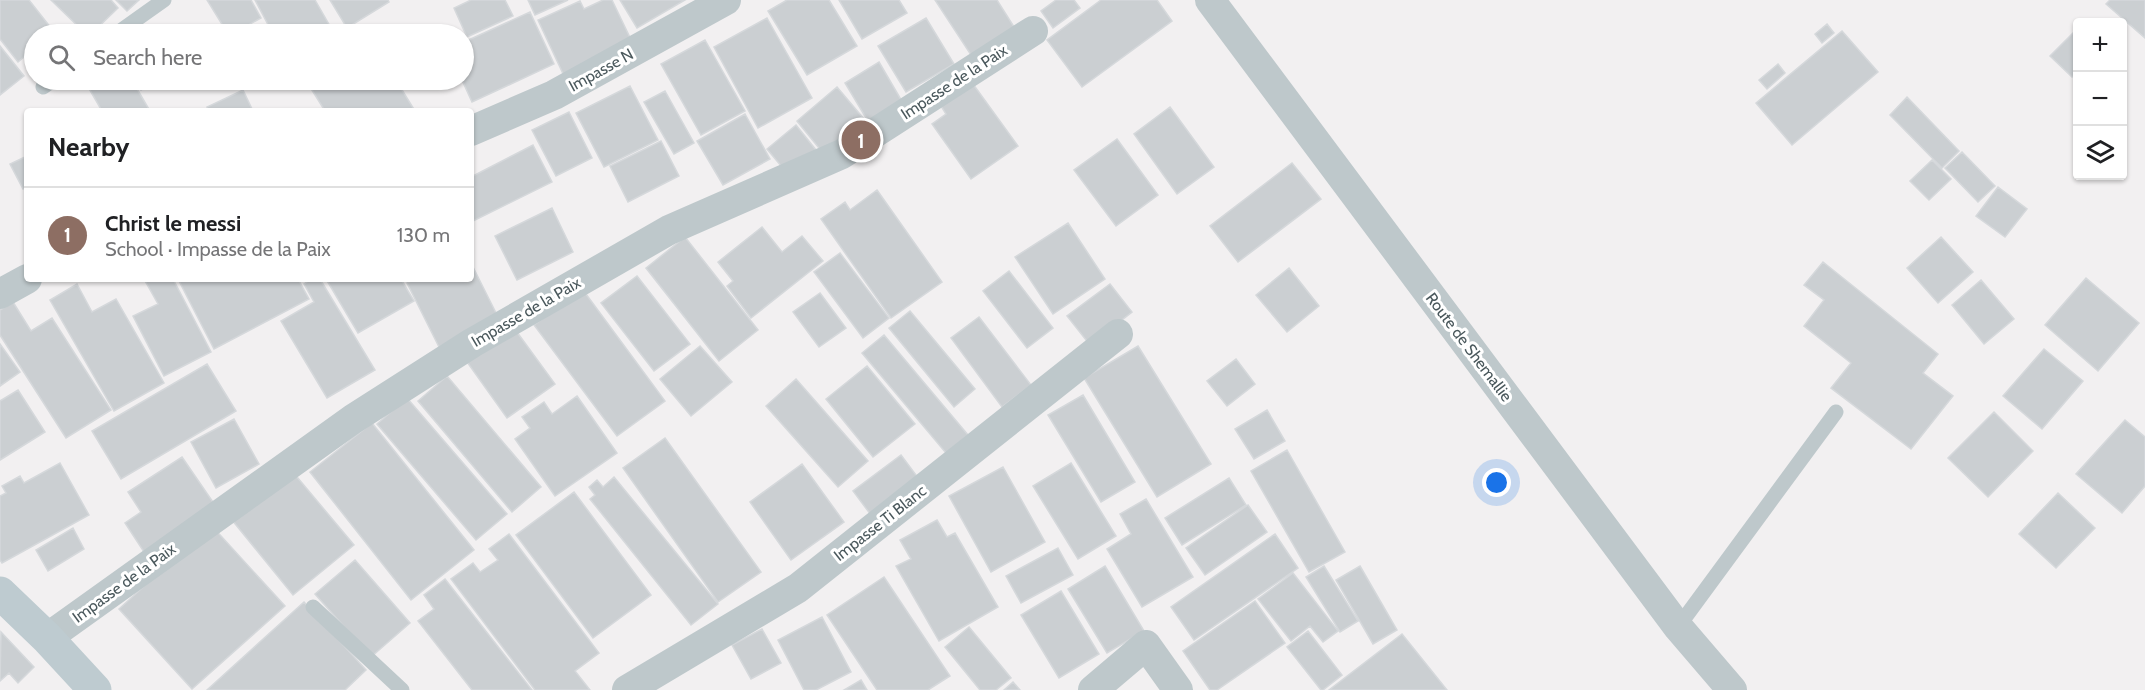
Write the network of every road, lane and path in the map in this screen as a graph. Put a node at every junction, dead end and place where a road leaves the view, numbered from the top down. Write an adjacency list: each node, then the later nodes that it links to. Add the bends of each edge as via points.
1 (164, 0): 4 (lane)
2 (726, 0): 6 (street, Impasse N, via 554,95)
3 (1210, 0): 13 (street, Route de Shemallie)
4 (130, 24)
5 (1033, 32): 14 (street, Impasse de la Paix, via 842,154 669,230 472,343 353,419)
6 (474, 129)
7 (24, 281): 8 (street)
8 (0, 294)
9 (1118, 334): 17 (street, Impasse Ti Blanc, via 798,588)
10 (1836, 412): 13 (lane)
11 (0, 593): 14 (street)
12 (313, 607): 16 (lane)
13 (1678, 627): 20 (street, Route de Shemallie)
14 (47, 638): 15 (street)
15 (94, 690)
16 (402, 690)
17 (627, 690)
18 (1093, 690): 19 (street, via 1146,645)
19 (1178, 690)
20 (1732, 690)

